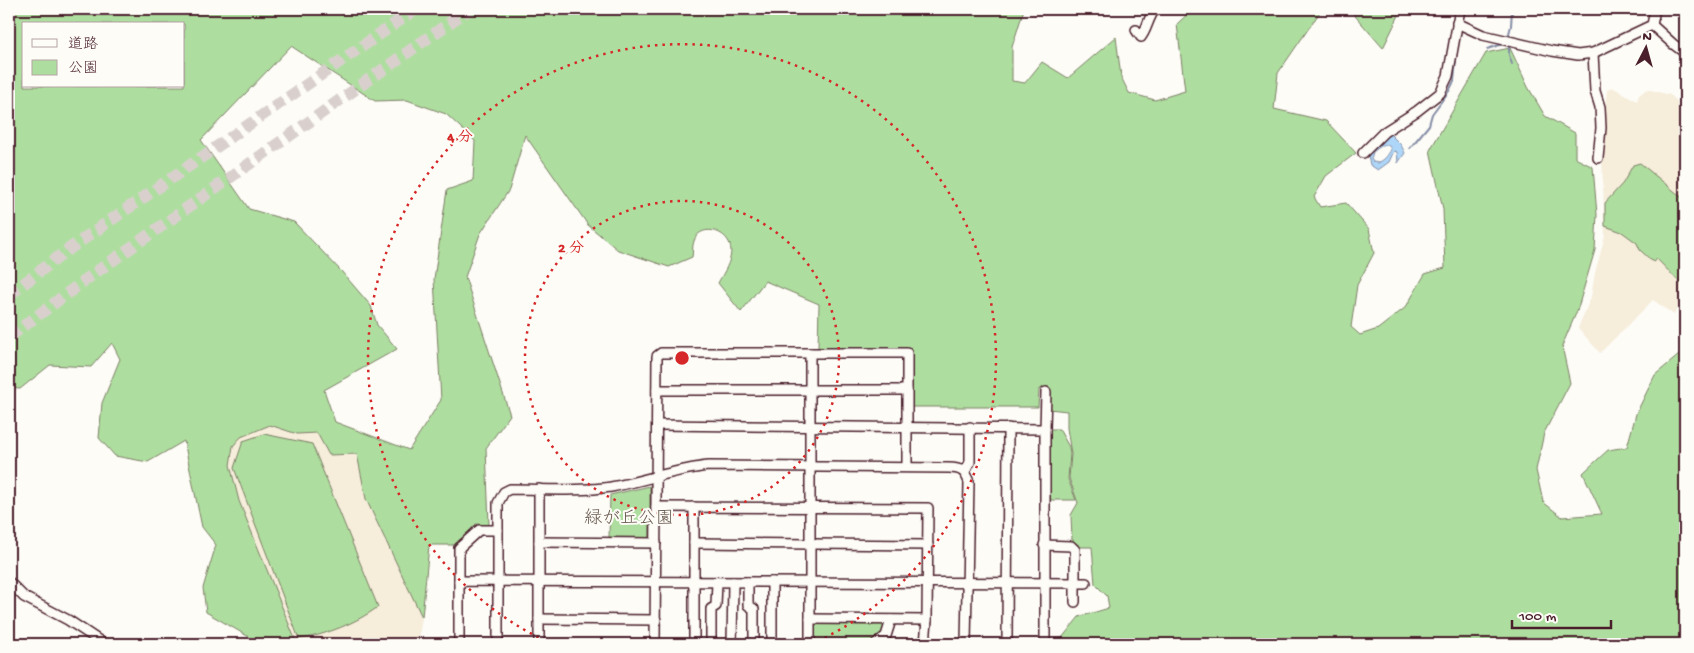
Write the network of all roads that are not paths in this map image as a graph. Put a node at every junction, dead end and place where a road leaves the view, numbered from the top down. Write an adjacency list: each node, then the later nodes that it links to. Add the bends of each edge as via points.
1 (1155, 9): 6 (street, via 1141,37)
2 (1460, 9): 4 (street)
3 (1655, 9): 5 (street)
4 (1456, 23): 7 (street, via 1483,35 1552,52); 9 (street, via 1448,76 1440,93 1418,112 1384,132)
5 (1652, 25): 7 (street); 8 (street)
6 (1136, 30)
7 (1593, 53): 10 (street, via 1601,128)
8 (1685, 53)
9 (1363, 153)
10 (1598, 158)
11 (810, 353): 12 (street, via 661,353 657,356); 13 (street); 14 (street, via 907,353)
12 (657, 390): 13 (street); 16 (street)
13 (810, 390): 14 (street); 17 (street)
14 (907, 390): 19 (street)
15 (1046, 392): 21 (street)
16 (656, 425): 17 (street); 25 (street)
17 (810, 427): 19 (street); 22 (street)
18 (970, 427): 19 (street); 20 (street); 24 (street, via 970,462)
19 (908, 428): 23 (street)
20 (1008, 428): 21 (street); 50 (street)
21 (1045, 429): 36 (street)
22 (810, 467): 23 (street); 25 (street, via 709,466); 29 (street)
23 (907, 467): 24 (street, via 959,468)
24 (965, 472): 48 (street, via 969,482)
25 (656, 477): 26 (street, via 609,487); 27 (street)
26 (539, 489): 30 (street, via 504,492 498,503); 31 (street)
27 (656, 507): 28 (street); 32 (street)
28 (694, 507): 29 (street); 33 (street)
29 (810, 508): 34 (street); 35 (street, via 928,508)
30 (498, 530): 37 (street, via 479,530 459,548); 38 (street)
31 (539, 542): 32 (street); 39 (street)
32 (656, 543): 41 (street)
33 (694, 544): 34 (street); 42 (street)
34 (810, 544): 35 (street); 47 (street)
35 (928, 545): 49 (street)
36 (1044, 545): 51 (street); 52 (street, via 1071,546 1076,550)
37 (459, 581): 38 (street); 61 (street)
38 (498, 581): 39 (street); 62 (street)
39 (539, 581): 41 (street); 55 (street)
40 (9, 582): 60 (street, via 24,597)
41 (655, 582): 42 (street); 57 (street)
42 (694, 582): 43 (street); 65 (street)
43 (717, 582): 44 (street); 66 (street, via 716,606 711,609)
44 (733, 582): 45 (street); 67 (street)
45 (748, 582): 46 (street); 68 (street, via 748,606 754,609)
46 (772, 582): 47 (street); 69 (street)
47 (810, 582): 49 (street); 56 (street)
48 (967, 582): 49 (street); 50 (street); 73 (street)
49 (928, 583): 59 (street)
50 (1007, 583): 51 (street); 74 (street)
51 (1045, 583): 52 (street); 75 (street)
52 (1076, 583): 53 (street); 54 (street)
53 (1086, 583)
54 (1075, 602)
55 (539, 619): 57 (street); 63 (street)
56 (810, 619): 58 (street); 70 (street)
57 (656, 620): 64 (street)
58 (891, 620): 59 (street); 71 (street, via 886,636)
59 (927, 620): 72 (street)
60 (104, 644)
61 (459, 644)
62 (498, 644)
63 (539, 644)
64 (655, 644)
65 (694, 644)
66 (710, 644)
67 (732, 644)
68 (754, 644)
69 (772, 644)
70 (809, 644)
71 (876, 644)
72 (925, 644)
73 (966, 644)
74 (1007, 644)
75 (1045, 644)

